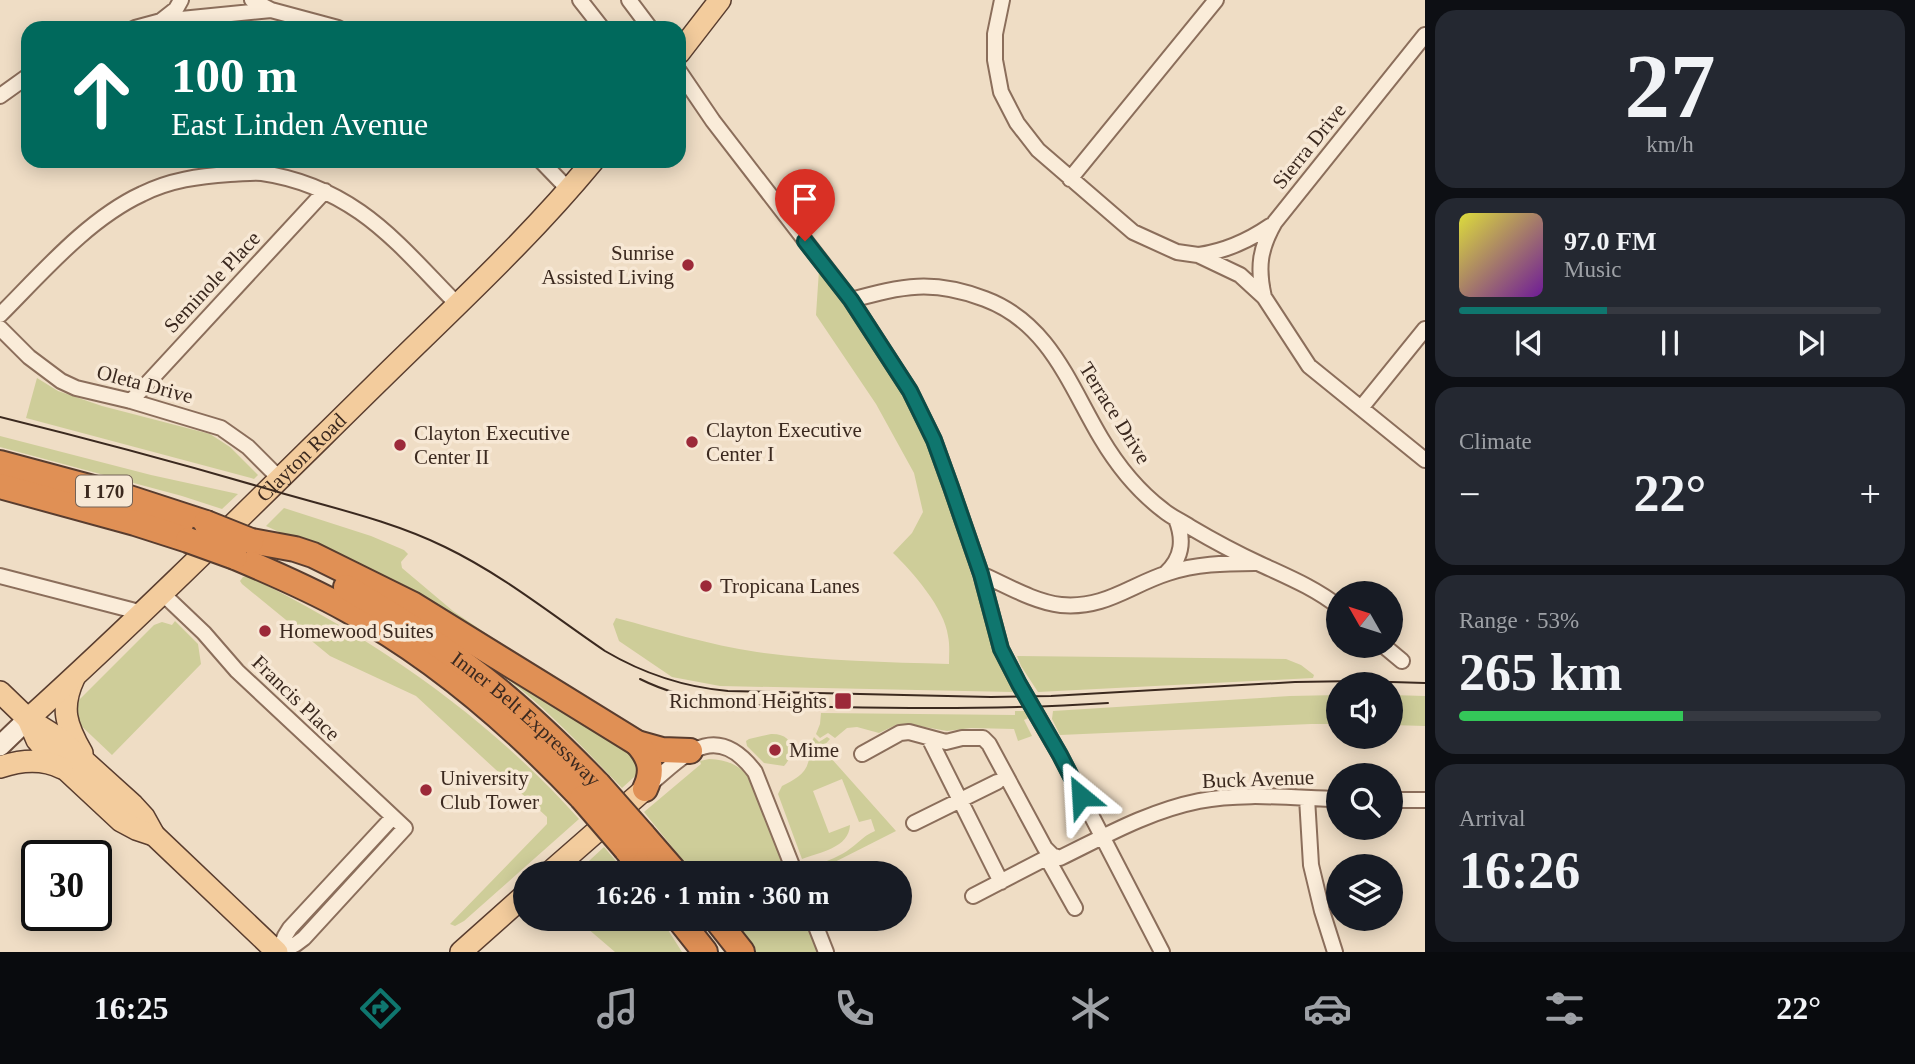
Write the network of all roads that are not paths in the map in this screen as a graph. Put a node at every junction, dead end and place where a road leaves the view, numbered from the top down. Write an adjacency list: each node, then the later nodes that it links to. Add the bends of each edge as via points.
1 (181, 0): 9 (street)
2 (252, 0): 8 (street)
3 (580, 0): 12 (street)
4 (628, 0): 13 (street)
5 (720, 0): 15 (main road)
6 (1002, 0): 21 (street, via 995,34 1001,92 1038,150)
7 (1216, 0): 21 (street)
8 (271, 10): 9 (street); 11 (street)
9 (161, 20): 10 (street)
10 (158, 21)
11 (312, 21)
12 (596, 21)
13 (644, 21)
14 (1425, 35): 24 (street, Sierra Drive)
15 (686, 43)
16 (21, 81): 18 (street)
17 (686, 82): 27 (street)
18 (0, 96)
19 (548, 168): 22 (street)
20 (587, 168): 22 (main road, Clayton Road)
21 (1070, 179): 25 (street, via 1133,232 1177,253)
22 (569, 190): 28 (main road, Clayton Road)
23 (325, 191): 28 (street, via 383,231); 29 (street, via 260,173 199,176 141,194 89,229); 32 (street, Seminole Place)
24 (1275, 222): 25 (street, via 1229,248); 26 (street, Sierra Drive, via 1261,260)
25 (1198, 255): 26 (street, via 1240,275)
26 (1264, 297): 33 (street, via 1309,366)
27 (851, 300): 38 (street, Terrace Drive, via 895,288 935,286 1003,306 1027,323 1048,347 1117,463); 41 (street, via 910,391 934,440)
28 (457, 304): 36 (main road, Clayton Road)
29 (0, 315)
30 (0, 328): 32 (street, Oleta Drive, via 61,381)
31 (1425, 328): 33 (street)
32 (131, 401): 36 (street, Oleta Drive, via 221,428)
33 (1361, 408): 34 (street)
34 (1425, 460)
35 (0, 463): 39 (highway, Inner Belt Expressway / I 170, bridge, via 206,523)
36 (280, 479): 44 (main road, Clayton Road)
37 (0, 486): 39 (highway, Inner Belt Expressway / I 170, bridge, via 188,540)
38 (1176, 519): 40 (street, Terrace Drive); 42 (street, via 1181,554)
39 (243, 549): 53 (highway, via 295,549 313,555 450,625); 69 (highway, Inner Belt Expressway / I 170, bridge, via 281,577 414,651 474,696 546,760 590,791)
40 (1259, 564): 42 (street, via 1191,566); 45 (street, Terrace Drive)
41 (981, 574): 42 (street, via 1060,605 1112,598); 68 (street, via 1001,649)
42 (1166, 574)
43 (0, 576): 46 (street)
44 (163, 594): 46 (main road, Clayton Road); 66 (street, Francis Place, via 237,671)
45 (1326, 597)
46 (143, 612): 49 (main road, Clayton Road)
47 (1398, 658): 48 (street)
48 (1402, 661)
49 (75, 676): 51 (main road, Clayton Road); 58 (main road, via 66,699 66,715)
50 (0, 692): 51 (main road)
51 (28, 719): 54 (main road, Clayton Road); 58 (main road, via 60,739)
52 (929, 737): 56 (street, via 900,733); 63 (street); 70 (street, via 946,742 983,738)
53 (637, 743): 55 (highway); 60 (highway, via 650,760)
54 (0, 746)
55 (690, 751): 60 (street); 72 (street, via 712,744 749,764)
56 (862, 754)
57 (0, 767): 58 (main road, via 32,761)
58 (78, 767): 83 (main road, via 121,821 154,835)
59 (997, 782): 63 (street)
60 (645, 789): 71 (main road)
61 (1307, 798): 62 (street, Buck Avenue); 68 (street, Buck Avenue, via 1202,800 1145,817); 91 (street, via 1311,865)
62 (1326, 799)
63 (960, 800): 67 (street); 73 (street)
64 (1403, 800): 65 (street)
65 (1425, 800)
66 (393, 817): 83 (street, via 290,928); 83 (street, Francis Place, via 405,828 304,938)
67 (914, 823)
68 (1102, 838): 70 (street, Buck Avenue, via 1060,858); 90 (street)
69 (643, 852)
70 (1049, 856): 73 (street, Buck Avenue); 76 (street)
71 (563, 861)
72 (790, 861)
73 (1001, 882): 74 (street, Buck Avenue)
74 (973, 896)
75 (513, 908): 82 (main road)
76 (1075, 908)
77 (691, 931): 85 (highway)
78 (693, 931): 86 (highway)
79 (700, 931): 87 (highway)
80 (725, 931): 88 (highway)
81 (818, 931): 89 (street)
82 (482, 942): 84 (main road)
83 (279, 952)
84 (461, 952)
85 (697, 952)
86 (705, 952)
87 (726, 952)
88 (742, 952)
89 (826, 952)
90 (1162, 952)
91 (1335, 952)

